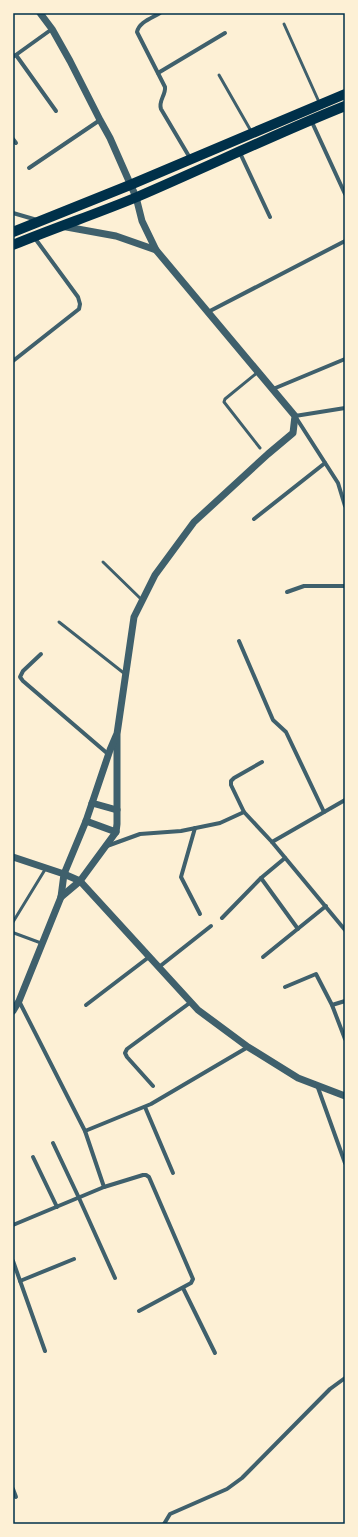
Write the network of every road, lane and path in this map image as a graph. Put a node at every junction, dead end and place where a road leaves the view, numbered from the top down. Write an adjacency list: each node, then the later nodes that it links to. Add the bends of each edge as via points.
1 (40, 13): 4 (street)
2 (160, 13): 7 (street, via 141,24 137,32)
3 (284, 24): 10 (lane)
4 (52, 29): 6 (street); 13 (street)
5 (225, 33): 7 (street)
6 (14, 56): 12 (street)
7 (158, 73): 19 (street, via 165,90 160,102 161,109)
8 (219, 75): 15 (lane)
9 (345, 94): 10 (main road)
10 (320, 105): 15 (main road)
11 (345, 106): 14 (main road)
12 (56, 111)
13 (100, 120): 20 (street); 21 (street)
14 (311, 120): 18 (main road); 22 (street)
15 (252, 133): 19 (main road)
16 (13, 139): 17 (street)
17 (16, 143)
18 (239, 152): 23 (main road); 25 (street)
19 (191, 159): 21 (main road)
20 (29, 168)
21 (130, 185): 23 (street); 26 (main road)
22 (345, 194)
23 (136, 197): 27 (main road); 32 (street, via 142,221)
24 (13, 213): 26 (street)
25 (270, 217)
26 (39, 220): 27 (street); 28 (main road)
27 (59, 226): 29 (main road); 32 (street, via 116,236)
28 (13, 232)
29 (34, 236): 31 (main road); 35 (street, via 78,297 80,304 79,309)
30 (345, 241): 33 (street)
31 (13, 245)
32 (156, 250): 33 (street)
33 (208, 312): 36 (street)
34 (345, 359): 37 (street)
35 (13, 361)
36 (258, 372): 37 (street); 40 (lane, via 224,402)
37 (272, 389): 39 (street)
38 (345, 408): 39 (street)
39 (295, 416): 41 (street); 47 (street, via 294,433 194,522 155,575)
40 (260, 448)
41 (325, 463): 42 (street, via 338,483); 43 (street)
42 (345, 506)
43 (254, 518)
44 (103, 562): 47 (lane)
45 (345, 586): 46 (street, via 304,586)
46 (287, 592)
47 (142, 600): 51 (street, via 134,617)
48 (59, 622): 51 (lane)
49 (239, 641): 59 (street, via 274,720 286,732)
50 (41, 654): 53 (street, via 20,677)
51 (126, 675): 52 (street)
52 (117, 734): 53 (street); 57 (street)
53 (108, 754): 56 (street)
54 (262, 762): 58 (street, via 231,781)
55 (345, 800): 59 (street)
56 (92, 803): 57 (street); 60 (street)
57 (117, 810): 62 (street)
58 (244, 812): 61 (street, via 220,823); 63 (street)
59 (324, 812): 63 (street)
60 (86, 821): 62 (street); 68 (street)
61 (195, 828): 64 (street, via 140,834); 73 (street, via 181,877)
62 (116, 832): 64 (street)
63 (272, 842): 66 (street)
64 (105, 846): 70 (street)
65 (13, 857): 67 (street)
66 (285, 858): 69 (street); 72 (street)
67 (46, 868): 68 (street); 75 (lane)
68 (64, 874): 70 (street); 71 (street)
69 (261, 878): 74 (street); 77 (street)
70 (80, 881): 71 (street); 81 (street)
71 (61, 897): 80 (street)
72 (326, 906): 77 (street); 78 (street)
73 (200, 914)
74 (222, 918)
75 (13, 922)
76 (211, 926): 83 (street)
77 (298, 929): 82 (street)
78 (345, 930)
79 (13, 932): 80 (lane)
80 (41, 943): 85 (street)
81 (149, 957): 83 (street); 88 (street)
82 (263, 957)
83 (159, 967): 87 (street)
84 (285, 987): 89 (street, via 316,974)
85 (19, 1000): 90 (street); 97 (street)
86 (345, 1000): 89 (street)
87 (191, 1002): 92 (street); 94 (street, via 125,1052)
88 (86, 1005)
89 (332, 1005): 91 (street)
90 (13, 1011)
91 (345, 1039)
92 (248, 1047): 93 (street, via 298,1078); 96 (street)
93 (317, 1085): 95 (street); 100 (street)
94 (153, 1086)
95 (345, 1096)
96 (145, 1107): 97 (street); 101 (street)
97 (85, 1131): 102 (street)
98 (53, 1143): 103 (street)
99 (33, 1157): 104 (street)
100 (345, 1163)
101 (173, 1173)
102 (104, 1187): 103 (street); 110 (street, via 143,1175 150,1177 192,1279 191,1283)
103 (79, 1198): 104 (street); 108 (street)
104 (57, 1207): 105 (street)
105 (13, 1225)
106 (74, 1259): 109 (street)
107 (13, 1261): 109 (street)
108 (115, 1278)
109 (20, 1281): 112 (street)
110 (182, 1288): 111 (street); 113 (street)
111 (139, 1311)
112 (45, 1351)
113 (215, 1353)
114 (345, 1378): 117 (street, via 330,1389 242,1478 227,1489 170,1514)
115 (13, 1489): 116 (street)
116 (16, 1497)
117 (164, 1524)

